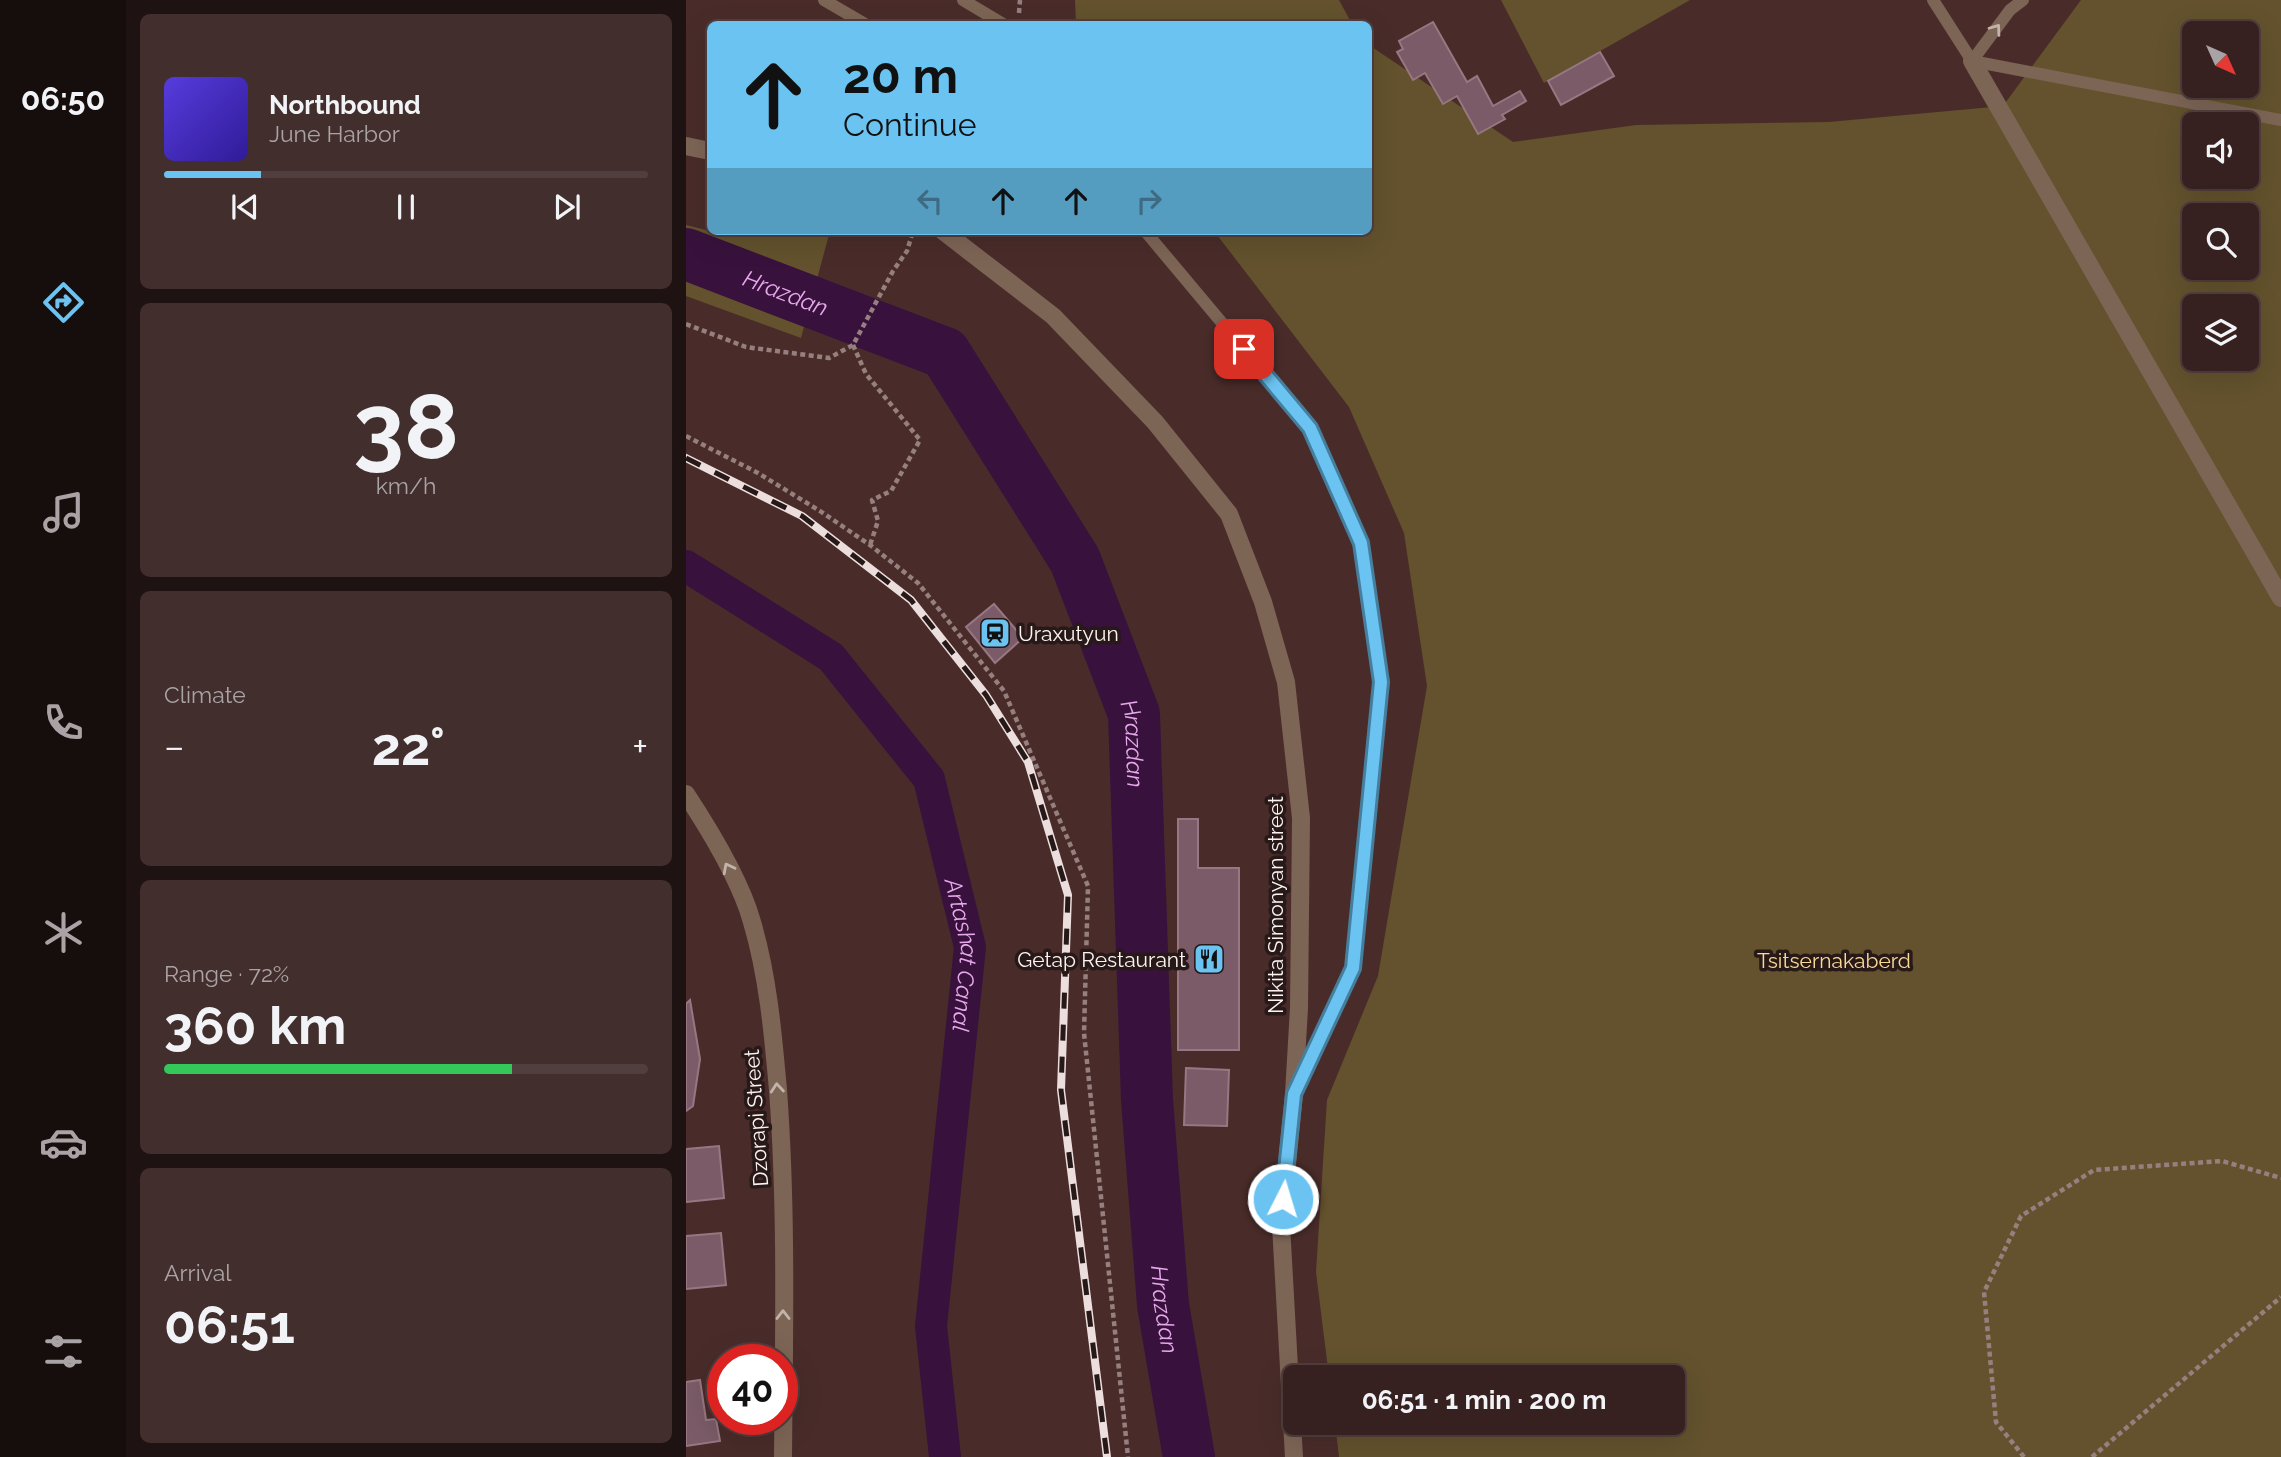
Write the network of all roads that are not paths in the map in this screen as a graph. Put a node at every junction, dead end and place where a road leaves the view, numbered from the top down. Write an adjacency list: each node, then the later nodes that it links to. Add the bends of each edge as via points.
1 (824, 0): 5 (lane)
2 (963, 0): 6 (lane)
3 (1933, 0): 7 (lane)
4 (2023, 0): 7 (lane, one-way to 4, via 2010,10)
5 (860, 21)
6 (998, 21)
7 (1972, 61): 8 (lane); 13 (street)
8 (2281, 120)
9 (686, 146): 10 (street)
10 (707, 150)
11 (948, 235): 15 (street, Nikita Simonyan street, via 1053,316 1155,422 1228,514 1263,602 1286,682 1301,818)
12 (1147, 235): 15 (lane, via 1310,428 1361,543 1381,682 1353,968)
13 (2281, 598)
14 (686, 794): 16 (street, Dzorapi Street, one-way to 14, via 783,1164 772,1018 752,920 732,874)
15 (1294, 1094): 17 (street, Nikita Simonyan street, via 1281,1225)
16 (783, 1457)
17 (1294, 1457)

